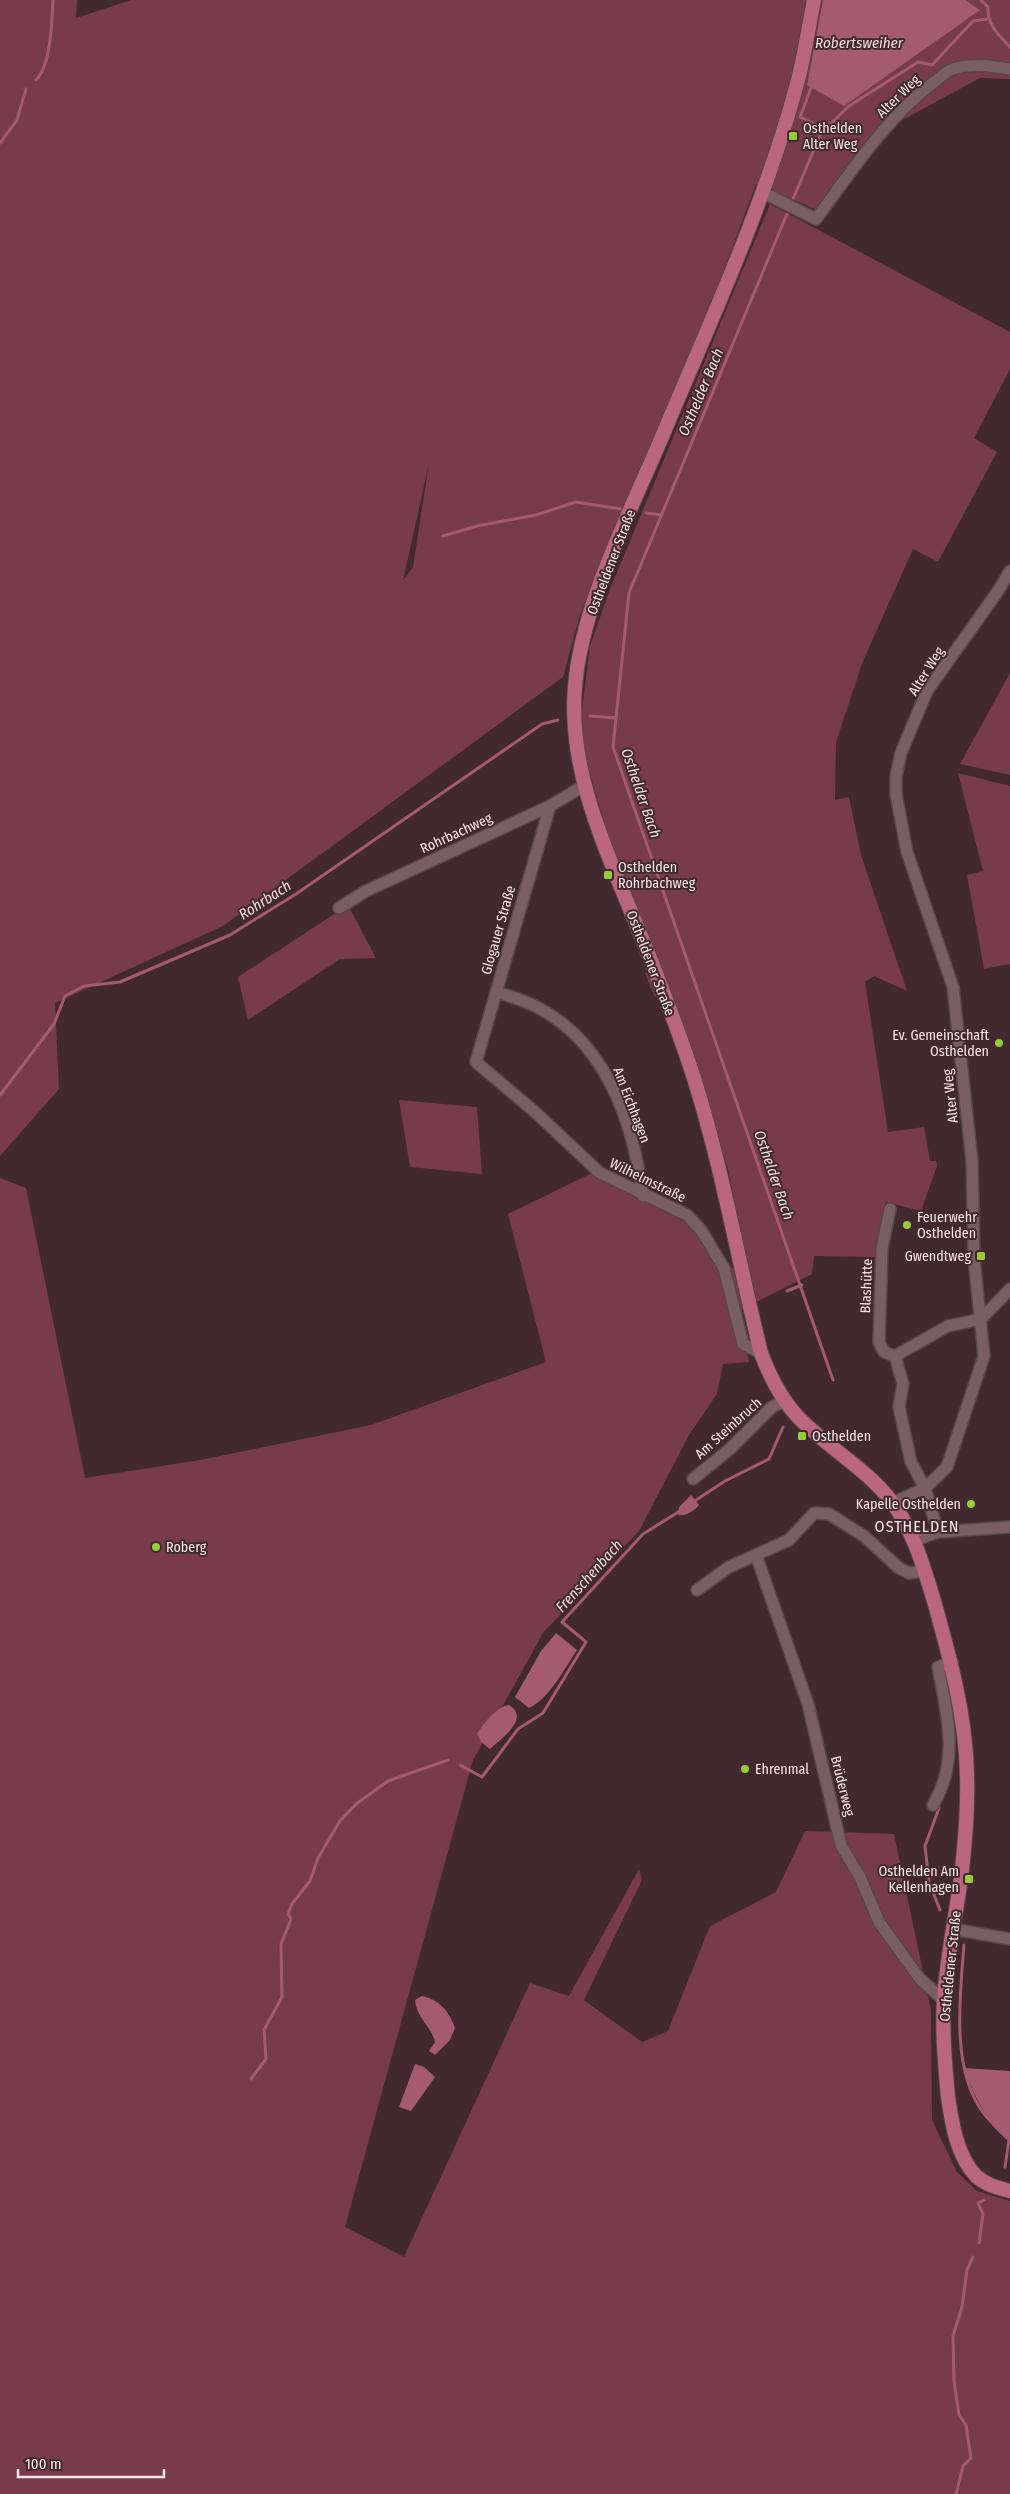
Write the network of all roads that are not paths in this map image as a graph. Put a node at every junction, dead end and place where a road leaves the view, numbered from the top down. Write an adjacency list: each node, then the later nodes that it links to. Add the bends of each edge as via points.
1 (814, 0): 3 (main road, Ostheldener Straße, via 796,89)
2 (1010, 68): 3 (street, Alter Weg, via 976,65 951,70 924,90 867,151 816,219)
3 (762, 192): 5 (main road, Ostheldener Straße, via 599,588 580,645 574,689 575,722)
4 (1010, 571): 13 (street, Alter Weg, via 927,692 901,753 896,794 907,852 953,986 972,1161 974,1258)
5 (585, 785): 6 (street, Rohrbachweg); 14 (main road, Ostheldener Straße, via 604,844 694,1076 718,1164)
6 (550, 806): 7 (street, Rohrbachweg, via 366,891); 8 (street, Glogauer Straße)
7 (339, 908)
8 (496, 992): 9 (street, Glogauer Straße); 10 (street, Am Eichhagen, via 553,1016 590,1051 605,1072 617,1098 638,1163)
9 (476, 1062): 10 (street, Wilhelmstraße, via 536,1112 600,1173)
10 (643, 1196): 14 (street, Wilhelmstraße, via 687,1215 701,1230 724,1268 743,1344)
11 (890, 1209): 15 (street, Blashütte, via 882,1248 879,1342 884,1352)
12 (1010, 1289): 13 (street)
13 (981, 1319): 15 (street, via 948,1326); 18 (street, Alter Weg, via 984,1356 947,1467)
14 (761, 1353): 16 (main road, Ostheldener Straße, via 769,1375)
15 (895, 1356): 18 (street, Blashütte, via 903,1384 899,1407 911,1462)
16 (785, 1401): 17 (street, Am Steinbruch, via 772,1407 731,1448); 19 (main road, Ostheldener Straße, via 816,1433 866,1473)
17 (693, 1479)
18 (925, 1488): 19 (street, Alter Weg); 21 (street, Blashütte)
19 (893, 1502): 22 (main road, Ostheldener Straße)
20 (1010, 1527): 21 (street)
21 (938, 1532): 22 (street)
22 (913, 1541): 24 (main road, Ostheldener Straße)
23 (756, 1555): 24 (street, via 789,1540 814,1513 829,1514 864,1536 899,1568 909,1573); 25 (street, via 729,1567); 30 (street, Brüderweg, via 808,1704 841,1845 879,1922 920,1979)
24 (925, 1571): 26 (main road, Ostheldener Straße)
25 (697, 1590)
26 (952, 1662): 27 (street, via 938,1667 951,1738 943,1788); 28 (main road, Ostheldener Straße, via 967,1774 961,1877)
27 (933, 1805)
28 (953, 1928): 29 (street); 30 (main road, Ostheldener Straße)
29 (1010, 1939)
30 (944, 2000): 31 (main road, Ostheldener Straße, via 943,2032 950,2108 957,2142 977,2176)
31 (1010, 2191)

